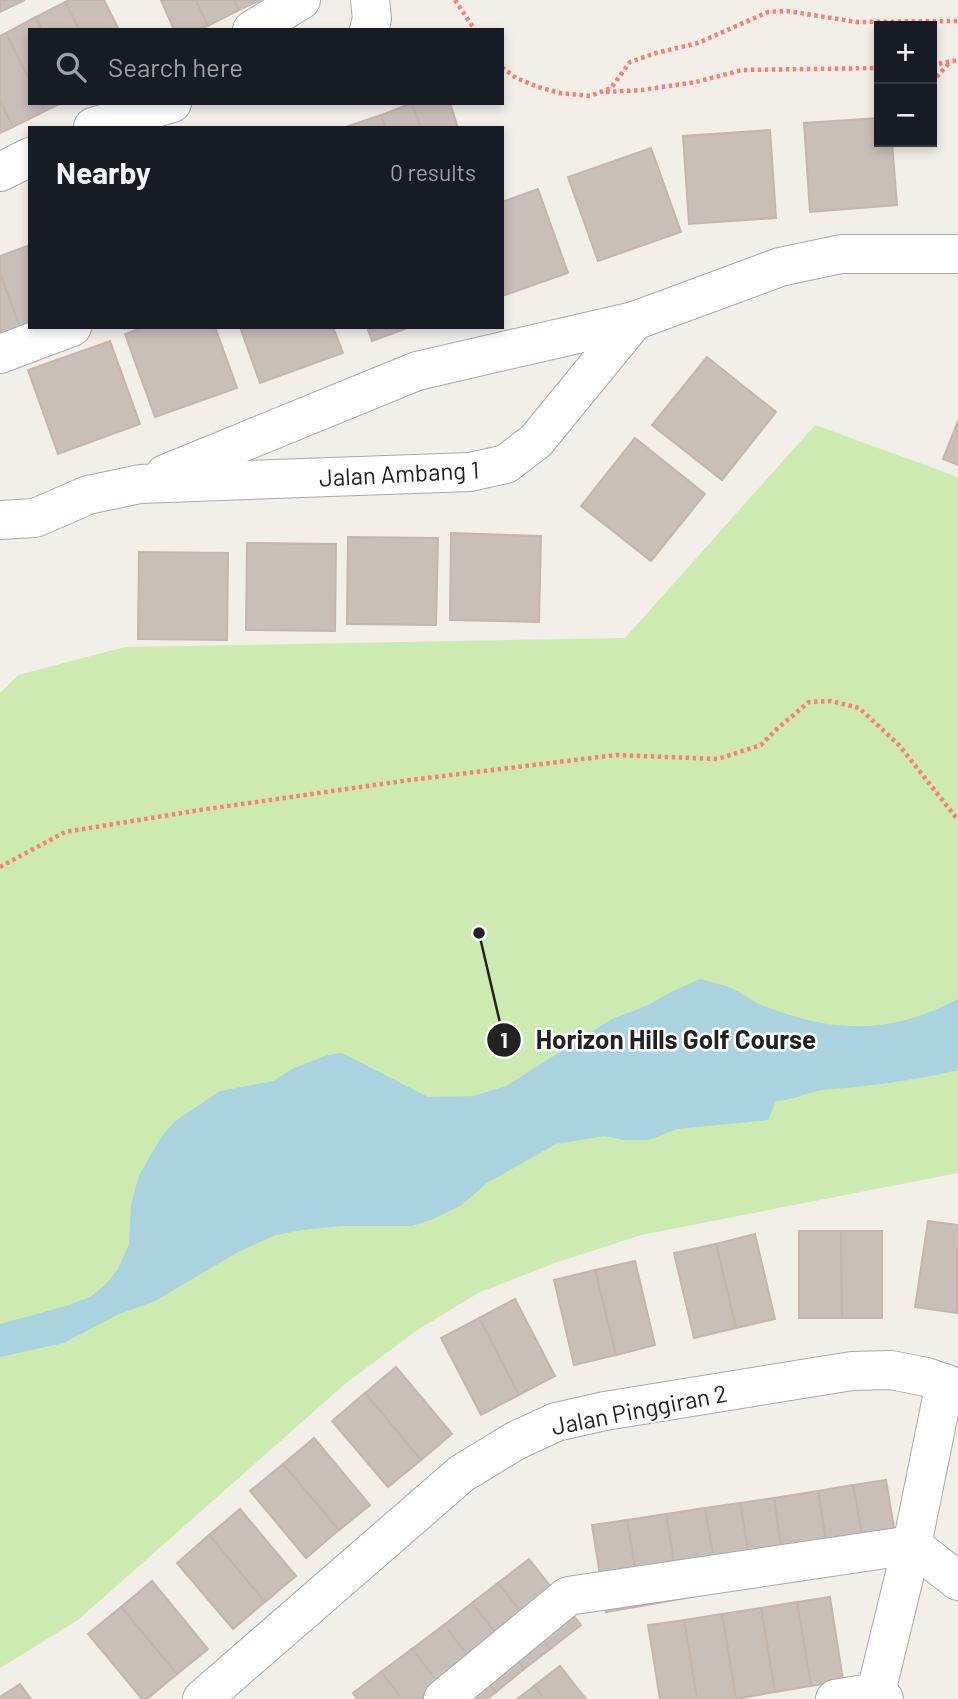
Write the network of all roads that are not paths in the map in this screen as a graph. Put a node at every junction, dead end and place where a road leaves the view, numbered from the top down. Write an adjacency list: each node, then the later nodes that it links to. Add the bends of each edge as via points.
1 (301, 0): 3 (street)
2 (370, 0): 4 (street)
3 (255, 28)
4 (370, 28)
5 (129, 105): 7 (street)
6 (166, 105): 8 (street)
7 (95, 126)
8 (98, 126)
9 (28, 159): 10 (street)
10 (0, 172)
11 (958, 254): 12 (street, Jalan Ambang 1, via 841,254 780,267)
12 (634, 321): 15 (street, Jalan Ambang 1, via 416,371); 15 (street, Jalan Ambang 1, via 536,442 506,464 470,472)
13 (67, 329): 14 (street)
14 (0, 354)
15 (140, 484): 16 (street, Jalan Ambang 1, via 88,495 35,519)
16 (0, 520)
17 (952, 1386): 18 (street); 21 (street, Jalan Pinggiran 2, via 891,1370 852,1371 556,1422 461,1474)
18 (912, 1545): 19 (street); 20 (street); 22 (street, via 568,1596)
19 (958, 1581)
20 (880, 1695): 23 (street)
21 (202, 1699)
22 (443, 1699)
23 (835, 1699)

